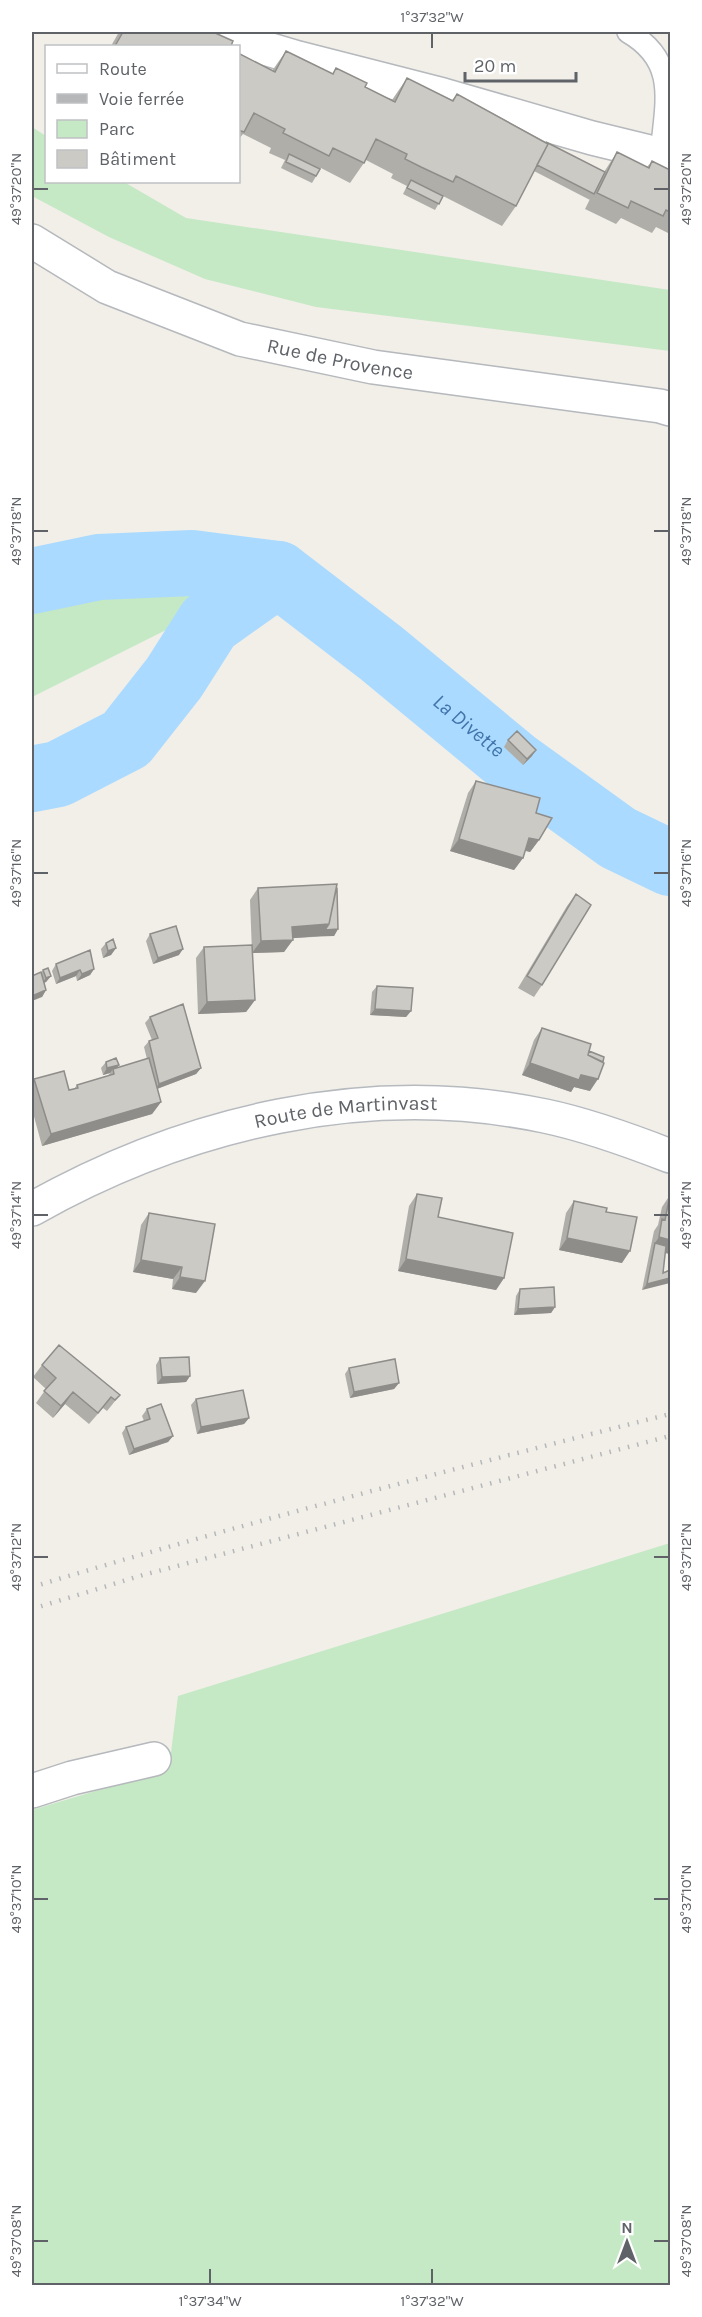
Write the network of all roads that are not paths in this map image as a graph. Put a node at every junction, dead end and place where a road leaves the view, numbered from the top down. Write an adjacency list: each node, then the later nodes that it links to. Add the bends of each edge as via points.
1 (217, 32): 3 (street, via 298,58)
2 (628, 32): 3 (lane, via 654,53 667,84)
3 (666, 156)
4 (32, 241): 5 (street, Rue de Provence, via 107,287 240,339 373,367)
5 (670, 410)
6 (670, 1156): 7 (street, Route de Martinvast, via 611,1133 544,1116 477,1106 362,1104 268,1117 205,1133 74,1186)
7 (32, 1209)
8 (154, 1759): 9 (street)
9 (32, 1791)

